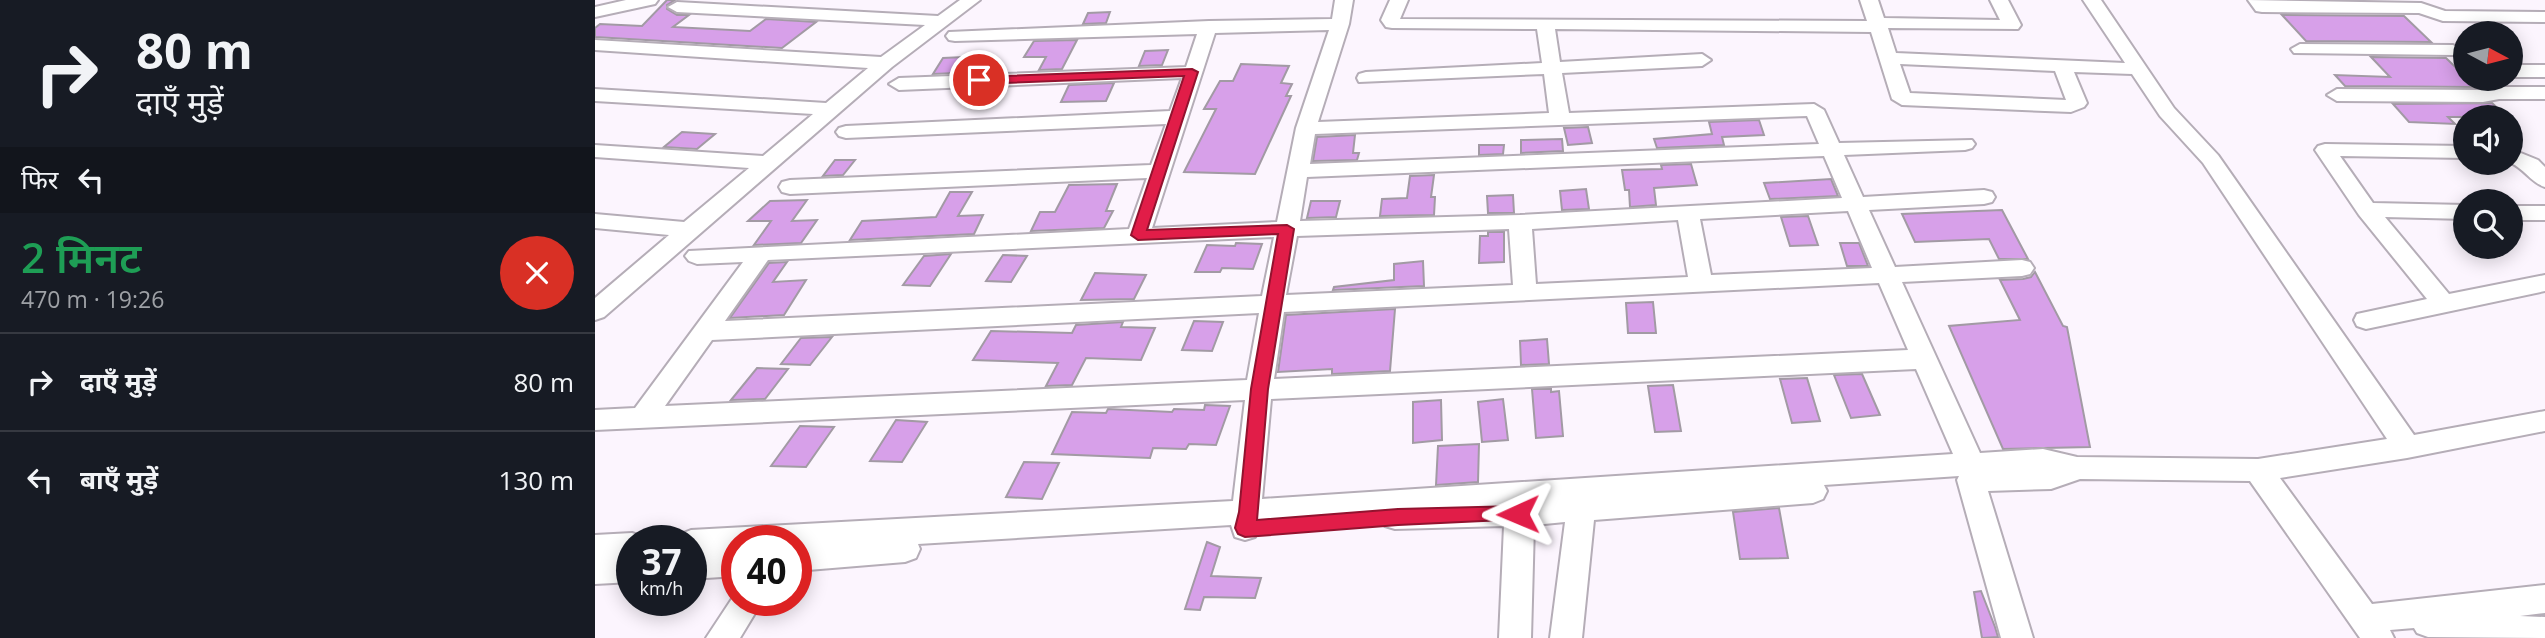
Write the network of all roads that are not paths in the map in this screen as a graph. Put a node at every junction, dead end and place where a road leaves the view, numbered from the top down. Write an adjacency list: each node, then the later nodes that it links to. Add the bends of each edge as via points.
1 (649, 0): 13 (street)
2 (971, 0): 19 (street)
3 (1344, 0): 15 (street)
4 (1399, 0): 16 (street, via 1392,23)
5 (1869, 0): 17 (street)
6 (1999, 0): 17 (street, via 2012,24)
7 (2092, 0): 29 (street)
8 (2257, 0): 10 (street, via 2262,7)
9 (2545, 2): 12 (street, via 2426,1)
10 (2379, 4): 12 (street)
11 (677, 7): 19 (street)
12 (2415, 8): 14 (street, via 2443,16); 22 (street)
13 (595, 12)
14 (2545, 18)
15 (1340, 24): 18 (street); 42 (street)
16 (1545, 24): 17 (street, via 1670,18); 28 (street)
17 (1879, 25): 24 (street)
18 (1209, 26): 19 (street); 32 (street)
19 (947, 29): 26 (street)
20 (595, 45): 26 (street)
21 (2300, 49): 23 (street)
22 (2453, 49)
23 (2453, 56)
24 (1889, 58): 27 (street); 27 (street, via 1902,99 2071,106 2077,103)
25 (1702, 60): 28 (street)
26 (885, 63): 39 (street)
27 (2062, 65): 29 (street)
28 (1552, 68): 33 (street); 41 (street)
29 (2136, 69): 83 (street, via 2167,113 2211,159)
30 (2523, 71): 31 (street)
31 (2545, 71)
32 (1192, 72): 34 (street); 40 (street)
33 (1366, 78)
34 (899, 84)
35 (2499, 93): 36 (street); 38 (street)
36 (2545, 93)
37 (595, 95): 39 (street)
38 (2337, 95)
39 (831, 109): 49 (street)
40 (1178, 117): 43 (street); 50 (street)
41 (1560, 118): 42 (street); 46 (street, via 1814,110)
42 (1306, 128): 51 (street)
43 (846, 131)
44 (1965, 145): 46 (street)
45 (595, 150): 49 (street)
46 (1832, 151): 51 (street); 55 (street)
47 (2453, 152): 56 (street, via 2325,150)
48 (2523, 160): 52 (street)
49 (767, 163): 64 (street)
50 (1160, 171): 53 (street); 65 (street)
51 (1297, 171): 63 (street)
52 (2545, 180)
53 (790, 187)
54 (1984, 197): 55 (street)
55 (1856, 204): 58 (street); 69 (street)
56 (2367, 211): 57 (street); 74 (street)
57 (2453, 212)
58 (1688, 213): 62 (street); 71 (street)
59 (2523, 213): 60 (street)
60 (2545, 213)
61 (595, 221): 64 (street)
62 (1520, 222): 63 (street); 72 (street)
63 (1287, 229): 65 (street); 73 (street)
64 (687, 230): 75 (street)
65 (1138, 235): 66 (street)
66 (760, 255): 67 (street); 77 (street)
67 (697, 256)
68 (2022, 268): 69 (street)
69 (1889, 275): 71 (street); 78 (street)
70 (2545, 283): 74 (street)
71 (1702, 284): 72 (street)
72 (1525, 294): 73 (street)
73 (1273, 303): 77 (street); 79 (street)
74 (2444, 304): 76 (street)
75 (599, 305)
76 (2366, 320)
77 (705, 331): 80 (street)
78 (1923, 359): 79 (street); 85 (street)
79 (1259, 389): 80 (street); 88 (street)
80 (642, 418): 81 (street)
81 (595, 420)
82 (2545, 421): 83 (street)
83 (2407, 447): 84 (street)
84 (2258, 470): 85 (street, via 2077,468 2051,478); 97 (street)
85 (1971, 472): 86 (street); 102 (street)
86 (1582, 498): 87 (street); 101 (street)
87 (1519, 503): 88 (street, via 1398,517); 100 (street)
88 (1247, 520): 89 (street); 92 (street)
89 (812, 538)
90 (616, 547): 91 (street)
91 (595, 548)
92 (812, 557)
93 (616, 570): 94 (street)
94 (595, 571)
95 (2545, 599): 97 (street)
96 (737, 616): 99 (street)
97 (2371, 628): 98 (street)
98 (2545, 632)
99 (722, 638)
100 (1515, 638)
101 (1566, 638)
102 (2017, 638)

